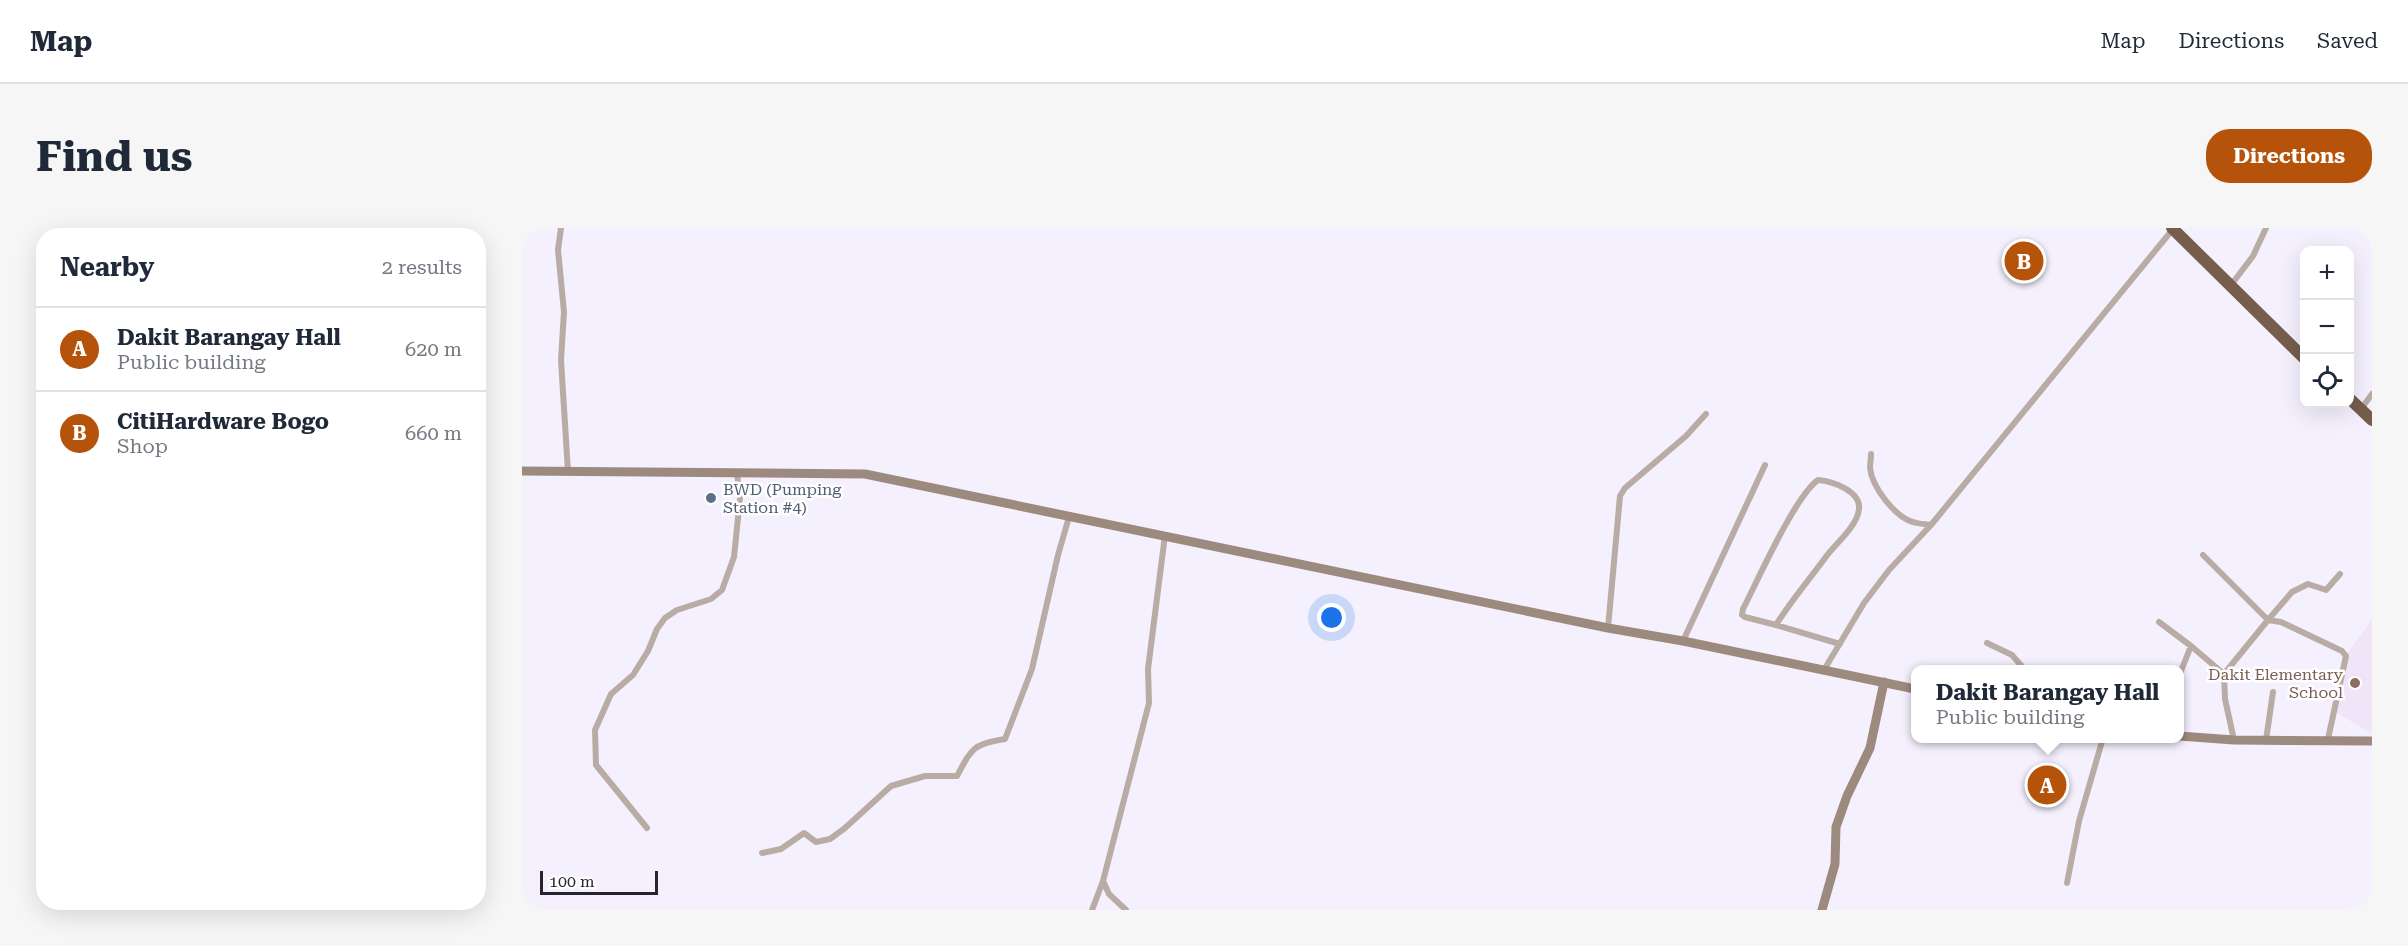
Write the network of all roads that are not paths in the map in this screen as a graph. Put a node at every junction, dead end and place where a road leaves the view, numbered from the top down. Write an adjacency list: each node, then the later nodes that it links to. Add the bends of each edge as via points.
1 (561, 228): 14 (street, via 561,360)
2 (2173, 228): 4 (highway); 17 (street)
3 (2266, 228): 4 (street, via 2253,256)
4 (2231, 285): 5 (highway)
5 (2300, 354)
6 (2372, 394): 8 (street)
7 (2354, 404): 8 (highway)
8 (2361, 410): 10 (highway)
9 (1706, 414): 24 (street, via 1620,496)
10 (2372, 420)
11 (1872, 454): 17 (street, via 1870,469 1881,496 1911,522)
12 (1765, 465): 25 (street)
13 (522, 471): 14 (main road)
14 (568, 472): 15 (main road)
15 (737, 474): 16 (main road, via 865,474); 42 (street, via 740,498 734,557 722,590 711,599 665,618 633,675 611,694 595,730 596,765)
16 (1069, 517): 18 (main road); 43 (street, via 1032,669 1005,739 982,743 968,756 957,776 925,776 891,786 830,839 816,842 804,832 781,849)
17 (1932, 525): 27 (street, via 1889,570)
18 (1165, 535): 24 (main road); 44 (street, via 1148,669 1149,703)
19 (2203, 555): 21 (street)
20 (2340, 574): 21 (street, via 2326,590 2308,584 2292,592)
21 (2268, 620): 32 (street); 39 (street, via 2281,622 2345,653)
22 (2159, 622): 28 (street)
23 (1776, 625): 23 (street, via 1859,512 1857,500 1834,483 1818,480 1811,485 1743,609 1745,617); 27 (street)
24 (1608, 628): 25 (main road)
25 (1683, 641): 31 (main road)
26 (1987, 643): 29 (street, via 2012,655)
27 (1840, 644): 31 (street)
28 (2191, 646): 30 (street); 32 (street)
29 (2021, 665)
30 (2183, 665)
31 (1824, 670): 33 (main road)
32 (2224, 674): 37 (street)
33 (1884, 682): 34 (main road); 48 (main road, via 1870,748 1836,827 1835,864)
34 (1911, 688)
35 (2273, 692): 38 (street)
36 (2184, 736): 37 (main road)
37 (2234, 740): 38 (main road)
38 (2266, 740): 39 (main road)
39 (2328, 740): 40 (main road)
40 (2372, 741)
41 (2102, 743): 45 (street, via 2079,821)
42 (647, 828)
43 (762, 853)
44 (1103, 881): 46 (street); 47 (street, via 1109,894)
45 (2067, 883)
46 (1092, 910)
47 (1126, 910)
48 (1822, 910)

